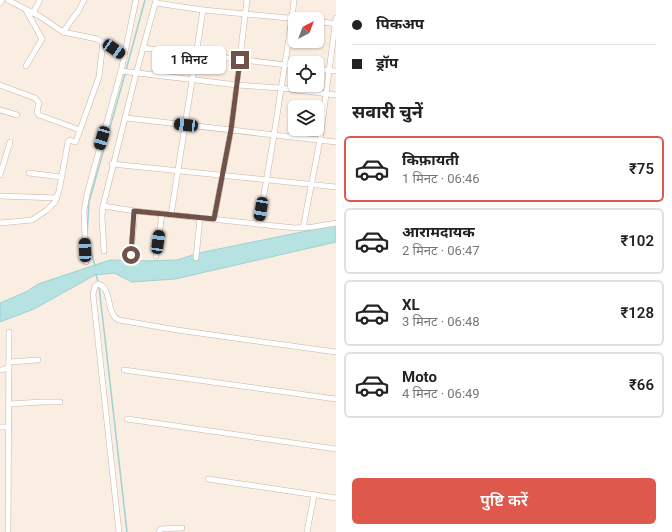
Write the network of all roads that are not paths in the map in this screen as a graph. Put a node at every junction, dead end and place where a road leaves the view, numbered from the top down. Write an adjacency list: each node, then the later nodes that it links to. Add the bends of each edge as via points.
1 (2, 0): 9 (street)
2 (8, 0): 10 (street)
3 (40, 0): 13 (street)
4 (84, 0): 19 (street, via 80,10)
5 (136, 0): 24 (street)
6 (247, 0): 14 (street)
7 (294, 0): 12 (street)
8 (156, 1): 11 (street); 21 (street)
9 (0, 3)
10 (26, 10): 13 (street); 28 (street, via 42,39)
11 (203, 10): 14 (street); 23 (street)
12 (295, 12)
13 (34, 13): 19 (street)
14 (245, 14): 15 (street); 25 (street)
15 (288, 18)
16 (336, 18): 18 (street)
17 (324, 23): 18 (street)
18 (336, 24): 30 (street)
19 (63, 32): 20 (street)
20 (103, 42): 24 (street); 44 (street, via 99,77)
21 (143, 48): 23 (street); 33 (street)
22 (289, 48): 26 (street)
23 (196, 55): 25 (street); 34 (street)
24 (125, 56): 31 (street)
25 (240, 60): 26 (street); 36 (street)
26 (285, 65): 27 (street); 37 (street)
27 (288, 65)
28 (26, 66)
29 (324, 70): 30 (street)
30 (329, 70): 32 (street); 38 (street)
31 (122, 71): 33 (street); 75 (street, via 87,194 84,211)
32 (336, 71)
33 (133, 73): 34 (street); 42 (street)
34 (192, 79): 36 (street); 43 (street)
35 (0, 85): 44 (street, via 35,98 39,103 39,115)
36 (237, 85): 37 (street); 45 (street)
37 (281, 88): 38 (street); 46 (street)
38 (326, 94): 39 (street); 47 (street)
39 (336, 95)
40 (0, 111): 41 (street)
41 (17, 115)
42 (126, 118): 43 (street); 50 (street)
43 (186, 125): 45 (street); 51 (street)
44 (80, 130): 55 (street, via 76,142 68,142)
45 (231, 130): 46 (street); 53 (street)
46 (274, 135): 47 (street); 56 (street)
47 (320, 140): 49 (street); 57 (street)
48 (10, 142): 54 (street)
49 (336, 142)
50 (112, 164): 51 (street); 61 (street)
51 (178, 170): 53 (street); 64 (street)
52 (29, 173): 55 (street)
53 (223, 174): 56 (street); 66 (street)
54 (0, 175)
55 (61, 177): 60 (street)
56 (266, 179): 57 (street); 69 (street)
57 (312, 184): 58 (street); 70 (street)
58 (336, 187)
59 (0, 196): 60 (street)
60 (57, 198): 67 (street, via 36,218)
61 (103, 206): 62 (street); 71 (street)
62 (134, 211): 63 (street); 72 (street)
63 (162, 214): 64 (street); 73 (street)
64 (170, 215): 65 (street)
65 (200, 218): 66 (street); 74 (street)
66 (214, 219): 69 (street)
67 (0, 223)
68 (336, 223): 70 (street)
69 (259, 224): 70 (street)
70 (303, 228)
71 (104, 251)
72 (131, 255)
73 (156, 256)
74 (196, 258)
75 (86, 262)
76 (9, 332): 79 (street)
77 (336, 352): 95 (street, via 119,320 114,316 107,294 99,284 95,286 93,294)
78 (38, 360): 79 (street)
79 (9, 362): 80 (street)
80 (9, 368): 81 (street); 85 (street)
81 (0, 370)
82 (124, 370): 83 (street)
83 (336, 400)
84 (60, 402): 85 (street)
85 (10, 404): 88 (street)
86 (127, 419): 89 (street)
87 (0, 427): 88 (street)
88 (9, 427): 94 (street)
89 (336, 449)
90 (208, 479): 91 (street)
91 (314, 495): 92 (street); 97 (street)
92 (336, 498)
93 (182, 528): 96 (street, via 161,529)
94 (8, 532)
95 (119, 532)
96 (159, 532)
97 (307, 532)

